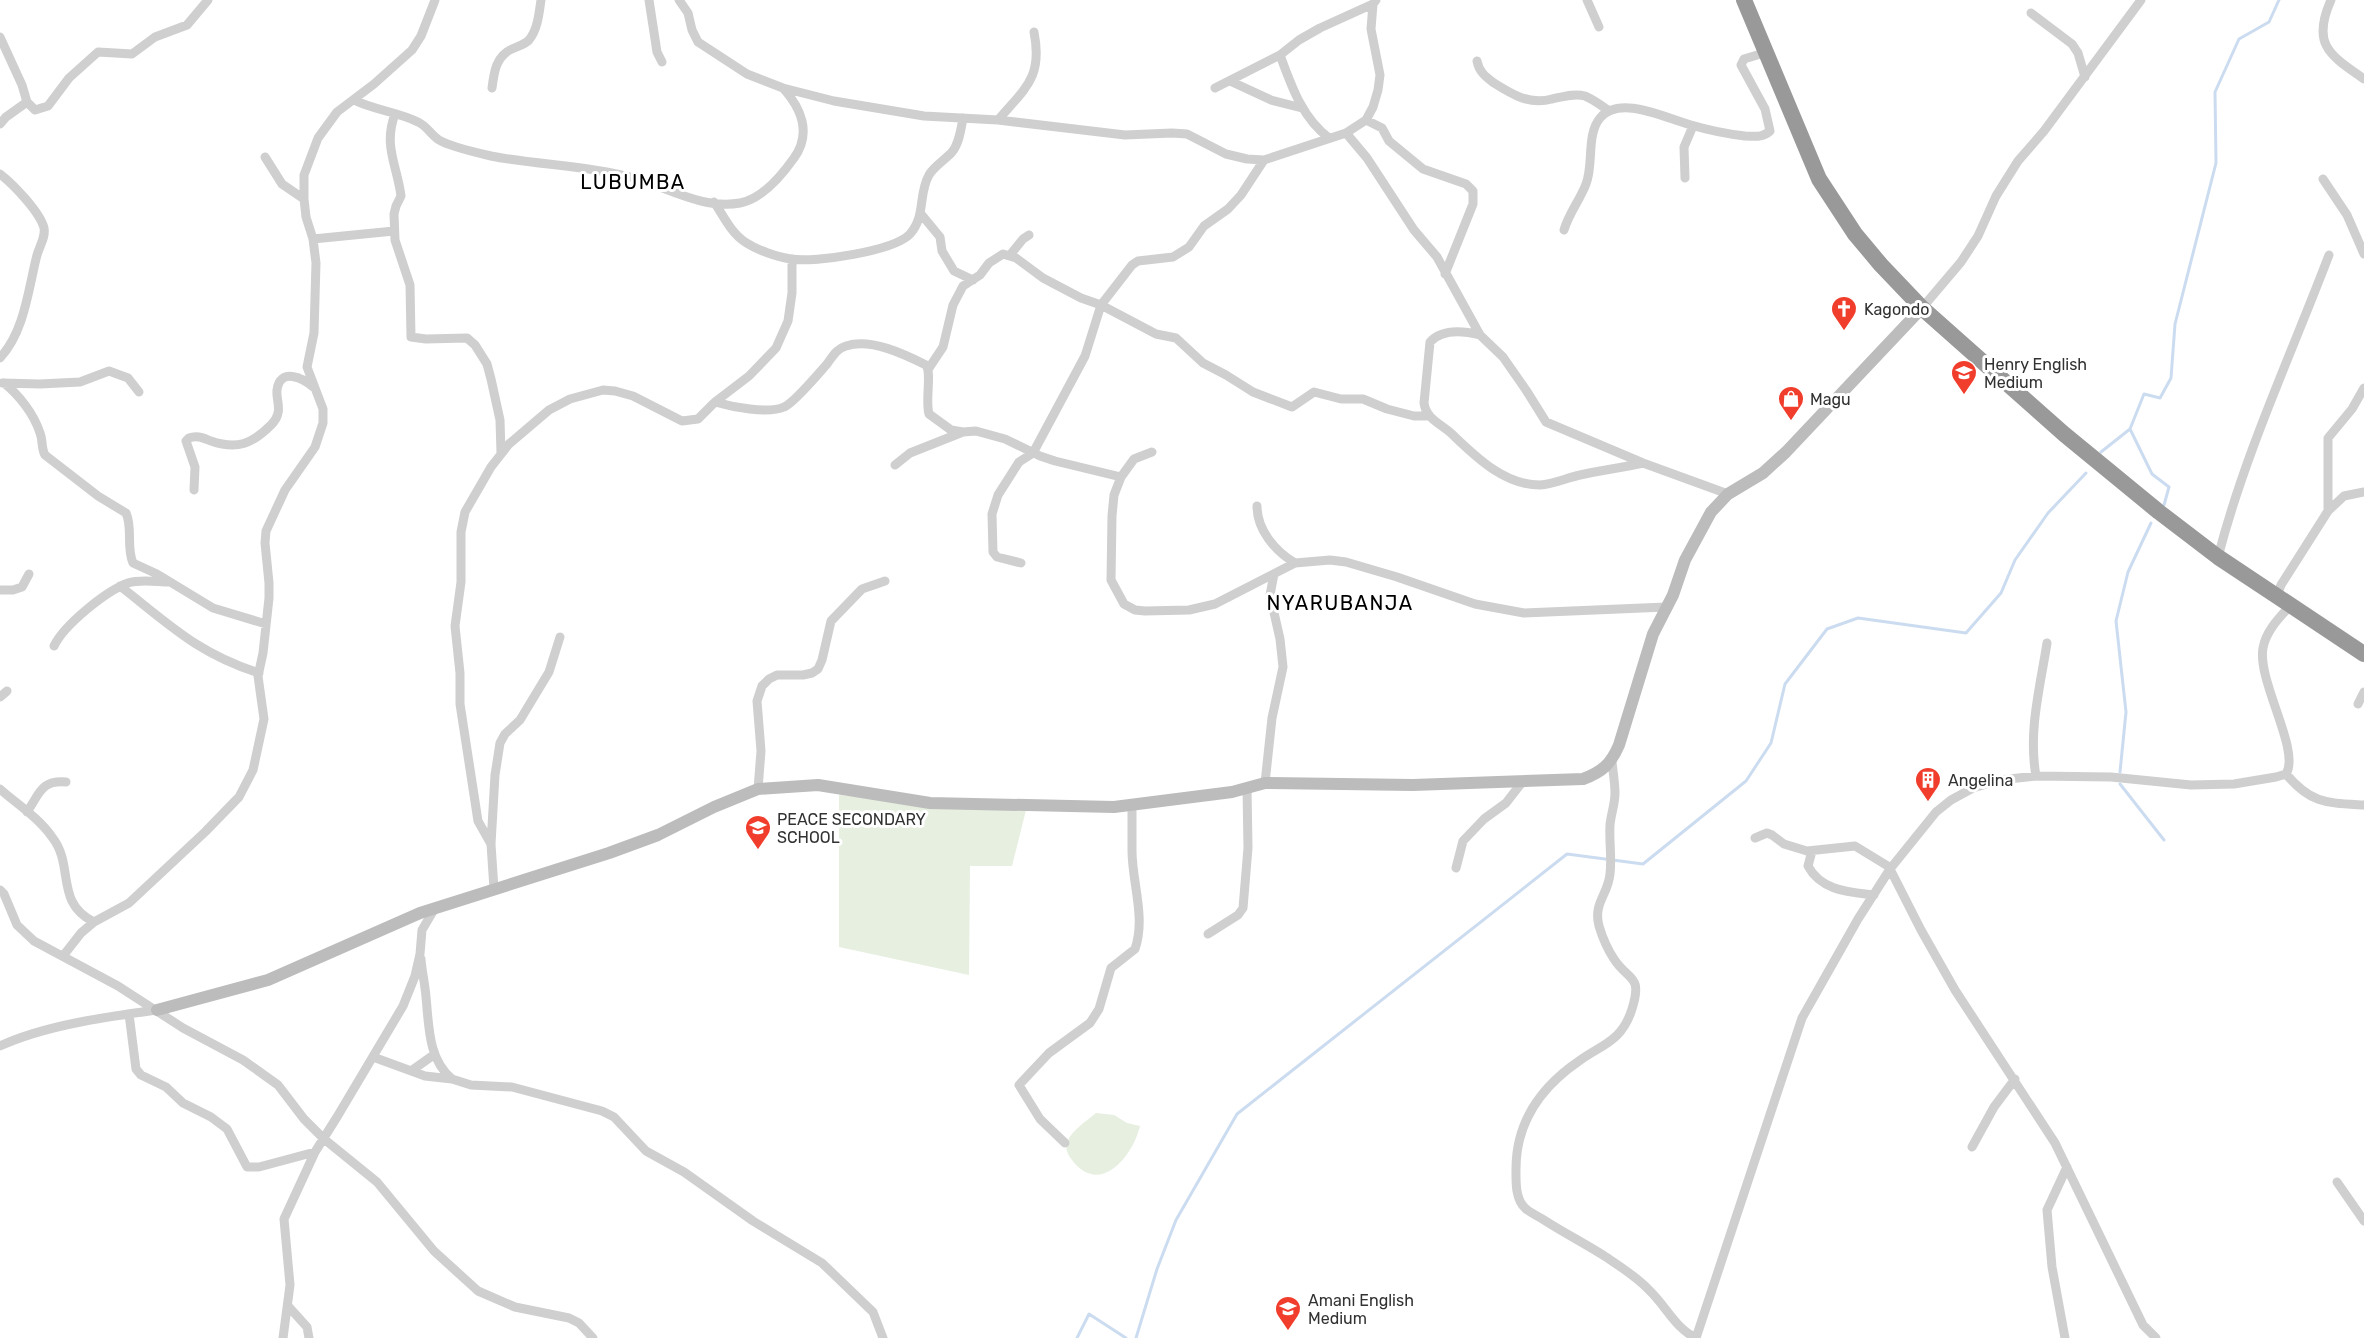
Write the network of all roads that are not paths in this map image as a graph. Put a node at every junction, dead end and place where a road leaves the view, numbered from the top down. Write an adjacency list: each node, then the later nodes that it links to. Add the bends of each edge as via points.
1 (208, 0): 26 (street, via 187,25 162,33 132,54 94,55 69,78 45,109 35,110)
2 (435, 0): 25 (street, via 412,50)
3 (542, 0): 22 (street, via 531,38 502,56)
4 (649, 0): 17 (street)
5 (679, 0): 23 (street, via 698,42 747,74)
6 (1587, 0): 12 (street)
7 (1744, 0): 15 (highway)
8 (2141, 0): 19 (street)
9 (2331, 0): 20 (street, via 2324,42 2329,52)
10 (1374, 2): 16 (street, via 1310,33); 32 (street, via 1371,29 1380,75)
11 (2031, 13): 19 (street, via 2072,44)
12 (1599, 27)
13 (1034, 32): 31 (street, via 1034,73 1024,92)
14 (0, 37): 26 (street)
15 (1764, 53): 34 (street, via 1744,59 1741,65 1765,109 1770,131 1760,137); 56 (highway, via 1805,151 1833,204 1881,265)
16 (1280, 55): 21 (street); 27 (street)
17 (662, 62)
18 (1477, 62): 28 (street, via 1487,78 1524,99 1585,96)
19 (2085, 77): 56 (street, via 2018,161 1978,236)
20 (2364, 79)
21 (1230, 81): 24 (street); 27 (street, via 1271,100)
22 (492, 88)
23 (783, 88): 30 (street, via 834,101); 43 (street, via 801,114 803,139 798,152 758,195 741,203)
24 (1215, 88)
25 (354, 99): 29 (street); 42 (street, via 337,112 318,138 304,175)
26 (27, 102): 33 (street)
27 (1302, 108): 36 (street)
28 (1609, 111): 34 (street, via 1646,111); 45 (street, via 1599,119 1594,132 1586,185)
29 (395, 114): 43 (street, via 419,122 449,145 487,155 632,177); 46 (street, via 389,143 401,196)
30 (963, 118): 31 (street); 44 (street, via 954,150 931,171 924,184)
31 (998, 120): 38 (street, via 1125,135 1187,134 1226,154)
32 (1366, 120): 35 (street); 53 (street, via 1382,128 1389,141 1423,169 1466,184 1473,191 1473,204)
33 (0, 124)
34 (1693, 126): 40 (street, via 1684,147)
35 (1346, 133): 36 (street); 53 (street, via 1430,247)
36 (1329, 138): 38 (street)
37 (264, 157): 42 (street, via 282,184)
38 (1264, 160): 55 (street, via 1241,195 1204,226 1188,247 1173,257 1137,261)
39 (0, 174): 58 (street, via 34,210 44,233 31,290 12,341)
40 (1685, 178)
41 (2323, 179): 49 (street, via 2347,215)
42 (304, 199): 48 (street)
43 (714, 202): 52 (street, via 743,241)
44 (921, 214): 52 (street, via 908,236 887,247); 54 (street, via 940,237 942,251 954,271)
45 (1564, 230)
46 (394, 231): 48 (street); 68 (street, via 410,285 411,337 467,338 475,345 491,379 500,420)
47 (1029, 235): 50 (street)
48 (314, 239): 61 (street, via 314,333 307,367)
49 (2364, 254)
50 (1010, 255): 54 (street, via 998,255); 55 (street, via 1043,278)
51 (2329, 255): 78 (street, via 2247,466)
52 (792, 259): 64 (street, via 788,321 776,348)
53 (1445, 274): 57 (street)
54 (973, 280): 59 (street, via 958,294 943,347)
55 (1101, 305): 65 (street, via 1156,334 1176,338 1203,363 1288,408 1314,392 1341,399 1363,399 1407,414); 69 (street, via 1085,356)
56 (1922, 308): 75 (street, via 1786,452 1763,473); 78 (highway, via 2064,434)
57 (1480, 335): 65 (street, via 1459,331 1430,342 1424,404); 70 (street, via 1503,357 1546,422)
58 (0, 358)
59 (929, 368): 64 (street, via 886,348 848,345 834,353 797,396 781,408 742,408); 66 (street, via 928,414 951,430)
60 (2, 383): 63 (street, via 80,382 109,371 128,378); 84 (street, via 14,390 32,416 45,456 126,513 133,563)
61 (315, 389): 73 (street, via 299,377 284,378 278,387 275,421 239,446 189,438 186,441 195,467); 89 (street, via 323,409 320,435 285,490 266,531)
62 (2364, 389): 77 (street, via 2328,438)
63 (140, 392)
64 (716, 402): 68 (street, via 698,419 682,421 633,396 603,390 587,393 549,410)
65 (1429, 416): 70 (street, via 1485,465 1517,481 1555,483)
66 (963, 432): 69 (street, via 991,434); 71 (street, via 910,453)
67 (1152, 452): 72 (street, via 1134,459)
68 (501, 453): 110 (street, via 465,512 455,626 472,794 478,821)
69 (1033, 453): 72 (street); 79 (street, via 1009,475 992,514 993,552 997,557)
70 (1643, 463): 75 (street)
71 (895, 465)
72 (1121, 477): 82 (street, via 1114,495 1111,580 1124,604 1145,611 1189,610 1215,604)
73 (194, 490)
74 (2364, 492): 77 (street, via 2344,496)
75 (1728, 494): 88 (street, via 1706,520)
76 (1257, 506): 80 (street, via 1257,517 1269,540)
77 (2328, 511): 87 (street, via 2281,585)
78 (2218, 557): 87 (highway)
79 (1021, 563)
80 (1295, 563): 82 (street); 88 (street, via 1346,562 1475,604 1524,614)
81 (29, 574): 86 (street, via 22,587)
82 (1274, 574): 102 (street, via 1270,595 1283,667 1272,718)
83 (885, 581): 105 (street, via 862,589 831,621 818,669 803,675 777,675 762,686 757,701 761,751)
84 (170, 582): 85 (street, via 131,582); 89 (street, via 213,608)
85 (120, 586): 92 (street, via 73,622); 94 (street, via 190,642)
86 (0, 590)
87 (2284, 601): 93 (highway); 98 (street, via 2263,649 2266,680 2288,749)
88 (1666, 607): 97 (street, via 1653,634)
89 (266, 624): 94 (street)
90 (560, 637): 110 (street, via 544,681 500,743)
91 (2047, 643): 99 (street, via 2034,712)
92 (54, 646)
93 (2364, 654)
94 (259, 673): 118 (street, via 264,725 253,770 238,797 129,903)
95 (2364, 692): 96 (street)
96 (2358, 704)
97 (1612, 762): 100 (street, via 1583,779); 142 (street, via 1615,795 1610,824 1611,871 1597,914 1614,960 1631,975 1636,997 1617,1037 1579,1060 1539,1095 1518,1142 1517,1193 1525,1208 1647,1287 1681,1329)
98 (2286, 774): 99 (street, via 2234,784 2191,785 2129,778); 107 (street, via 2316,800)
99 (2036, 776): 113 (street, via 2000,780 1972,788 1951,800 1936,812)
100 (1523, 781): 102 (street, via 1413,785); 112 (street, via 1506,803 1463,841)
101 (66, 782): 108 (street, via 47,784)
102 (1265, 783): 103 (street)
103 (1247, 788): 106 (street); 119 (street, via 1243,908)
104 (0, 789): 108 (street)
105 (758, 789): 106 (street, via 818,785 930,803 1074,807); 115 (street, via 658,835)
106 (1132, 804): 131 (street, via 1138,905 1135,949 1111,968 1099,1009 1090,1023 1049,1053 1019,1085 1040,1119)
107 (2364, 805)
108 (27, 812): 118 (street, via 53,838 61,856 67,892 82,916)
109 (1755, 838): 111 (street, via 1767,833 1796,849)
110 (491, 844): 115 (street)
111 (1812, 851): 113 (street, via 1856,846); 116 (street, via 1808,866 1819,880 1839,890)
112 (1456, 868)
113 (1891, 869): 116 (street); 129 (street, via 1955,990)
114 (0, 890): 121 (street, via 24,934)
115 (494, 890): 117 (street)
116 (1874, 895): 142 (street, via 1802,1018)
117 (435, 908): 120 (street, via 422,930); 122 (street, via 268,980)
118 (94, 922): 121 (street)
119 (1208, 934)
120 (420, 954): 125 (street, via 427,1021); 126 (street, via 406,999)
121 (63, 956): 122 (street)
122 (157, 1010): 123 (street); 130 (street, via 278,1085)
123 (129, 1014): 124 (street, via 54,1029); 133 (street, via 136,1070 226,1129 247,1167)
124 (0, 1046)
125 (435, 1054): 127 (street); 128 (street, via 440,1067)
126 (373, 1057): 127 (street); 130 (street)
127 (411, 1071): 128 (street)
128 (452, 1079): 141 (street, via 471,1085 512,1087 608,1114 646,1151 822,1263 873,1312)
129 (2015, 1079): 132 (street); 134 (street)
130 (324, 1139): 133 (street); 140 (street, via 377,1182 434,1251 478,1291 515,1307 569,1318)
131 (1065, 1143)
132 (1972, 1147)
133 (315, 1152): 137 (street, via 284,1219)
134 (2067, 1167): 143 (street, via 2047,1210); 144 (street, via 2143,1325)
135 (2337, 1182): 136 (street)
136 (2364, 1221)
137 (288, 1306): 138 (street); 139 (street, via 307,1327)
138 (283, 1338)
139 (309, 1338)
140 (593, 1338)
141 (883, 1338)
142 (1696, 1338)
143 (2065, 1338)
144 (2156, 1338)

